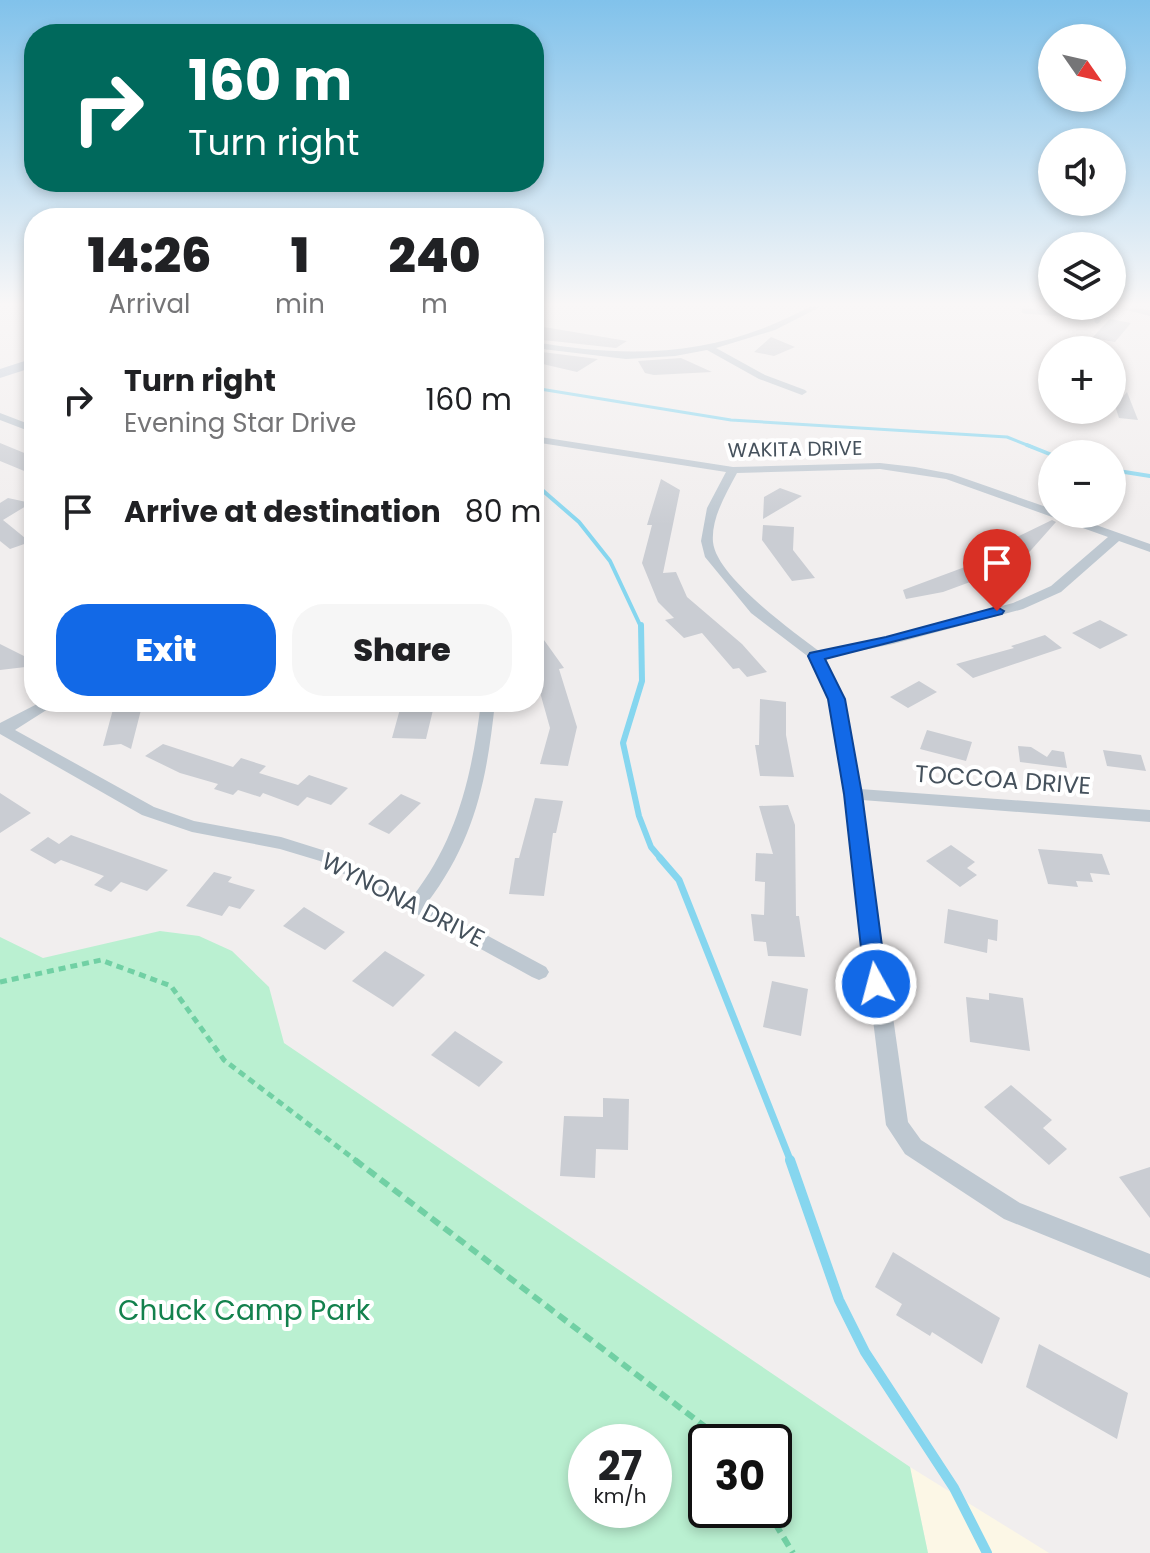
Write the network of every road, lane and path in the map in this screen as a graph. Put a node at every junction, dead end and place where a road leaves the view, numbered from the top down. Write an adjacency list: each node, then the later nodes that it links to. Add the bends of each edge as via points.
1 (769, 379): 2 (street)
2 (802, 392)
3 (0, 416): 4 (street)
4 (24, 426)
5 (544, 441): 6 (street, WAKITA DRIVE)
6 (733, 470): 7 (street, WAKITA DRIVE, via 915,470 948,476); 11 (street, via 713,508 707,541 711,557 756,610)
7 (1038, 509)
8 (1094, 528): 9 (street, WAKITA DRIVE)
9 (1117, 536): 10 (street, WAKITA DRIVE); 11 (street, via 1056,589 1018,606)
10 (1150, 548)
11 (816, 656): 15 (street, via 836,699)
12 (33, 712): 14 (street)
13 (487, 712): 17 (street, via 482,768 469,818 440,877)
14 (2, 729): 17 (street, WYNONA DRIVE, via 148,811 326,857)
15 (853, 794): 16 (street, TOCCOA DRIVE); 20 (street, via 897,1125 913,1147 1012,1211)
16 (1150, 816)
17 (417, 904): 18 (street, WYNONA DRIVE)
18 (539, 972)
19 (0, 982): 21 (path, via 101,960 171,986 224,1060)
20 (1150, 1266)
21 (701, 1424)
22 (778, 1528): 23 (path)
23 (793, 1553)

